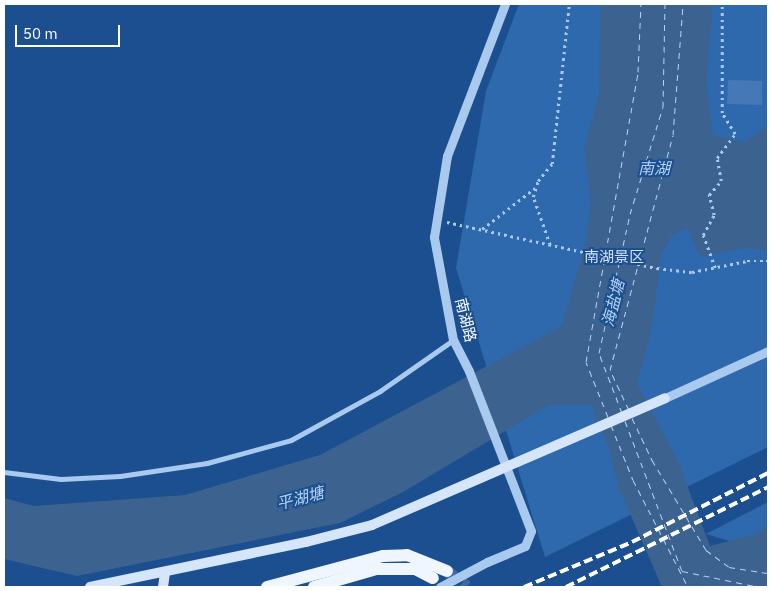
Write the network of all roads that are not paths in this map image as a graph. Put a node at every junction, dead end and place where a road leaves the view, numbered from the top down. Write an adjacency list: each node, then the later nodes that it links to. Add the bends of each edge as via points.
1 (505, 4): 2 (street, 南湖路, via 447,156 436,219 434,237)
2 (453, 340): 5 (street, 南湖路); 6 (street, via 380,391 291,440 207,463 120,476 61,478)
3 (768, 351): 4 (street)
4 (665, 398): 5 (main road)
5 (508, 468): 8 (main road, via 372,524); 9 (street, 南湖路, bridge, via 531,531 525,546)
6 (4, 472)
7 (447, 571): 12 (main road, via 407,555 383,556)
8 (165, 572): 10 (main road); 11 (main road)
9 (437, 582): 13 (main road, via 414,569 376,569)
10 (90, 587)
11 (163, 587)
12 (267, 587)
13 (314, 587)

